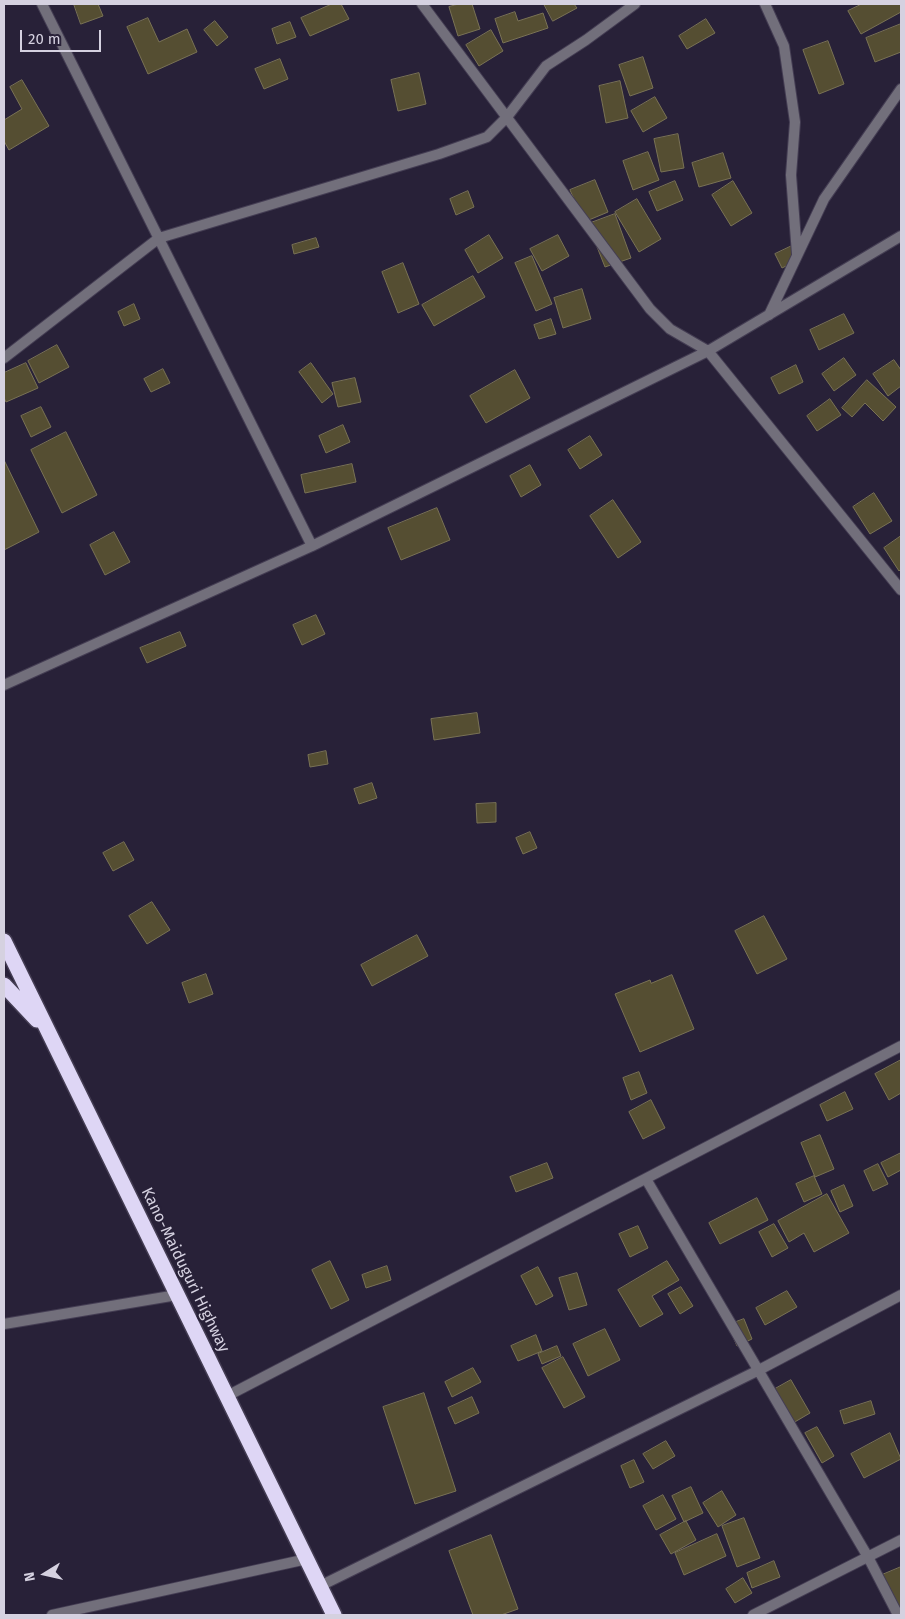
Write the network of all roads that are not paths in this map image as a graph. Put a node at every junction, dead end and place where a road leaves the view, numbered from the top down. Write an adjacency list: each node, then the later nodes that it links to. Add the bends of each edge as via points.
1 (42, 4): 8 (street)
2 (422, 4): 6 (street)
3 (635, 4): 6 (street, via 546,66)
4 (765, 4): 9 (street, via 784,46 795,122 791,175)
5 (901, 89): 9 (street, via 824,198)
6 (507, 117): 8 (street, via 487,136 439,154); 11 (street, via 650,309 670,329)
7 (901, 236): 10 (street)
8 (159, 238): 12 (street); 13 (street)
9 (797, 255): 10 (street)
10 (769, 315): 11 (street)
11 (708, 351): 13 (street); 14 (street)
12 (4, 358)
13 (312, 546): 15 (street)
14 (901, 590)
15 (4, 685)
16 (4, 941): 18 (highway, Kano-Maiduguri Highway)
17 (4, 985): 18 (highway)
18 (48, 1031): 21 (highway, Kano-Maiduguri Highway)
19 (901, 1046): 20 (street)
20 (646, 1179): 24 (street); 25 (street)
21 (177, 1295): 23 (street); 25 (highway, Kano-Maiduguri Highway)
22 (901, 1295): 24 (street)
23 (4, 1324)
24 (760, 1370): 27 (street); 29 (street)
25 (227, 1396): 28 (highway, Kano-Maiduguri Highway)
26 (901, 1540): 27 (street)
27 (868, 1556): 32 (street); 33 (street)
28 (307, 1559): 29 (highway, Kano-Maiduguri Highway); 30 (street)
29 (320, 1586): 31 (highway, Kano-Maiduguri Highway)
30 (52, 1615)
31 (334, 1615)
32 (753, 1615)
33 (898, 1615)

